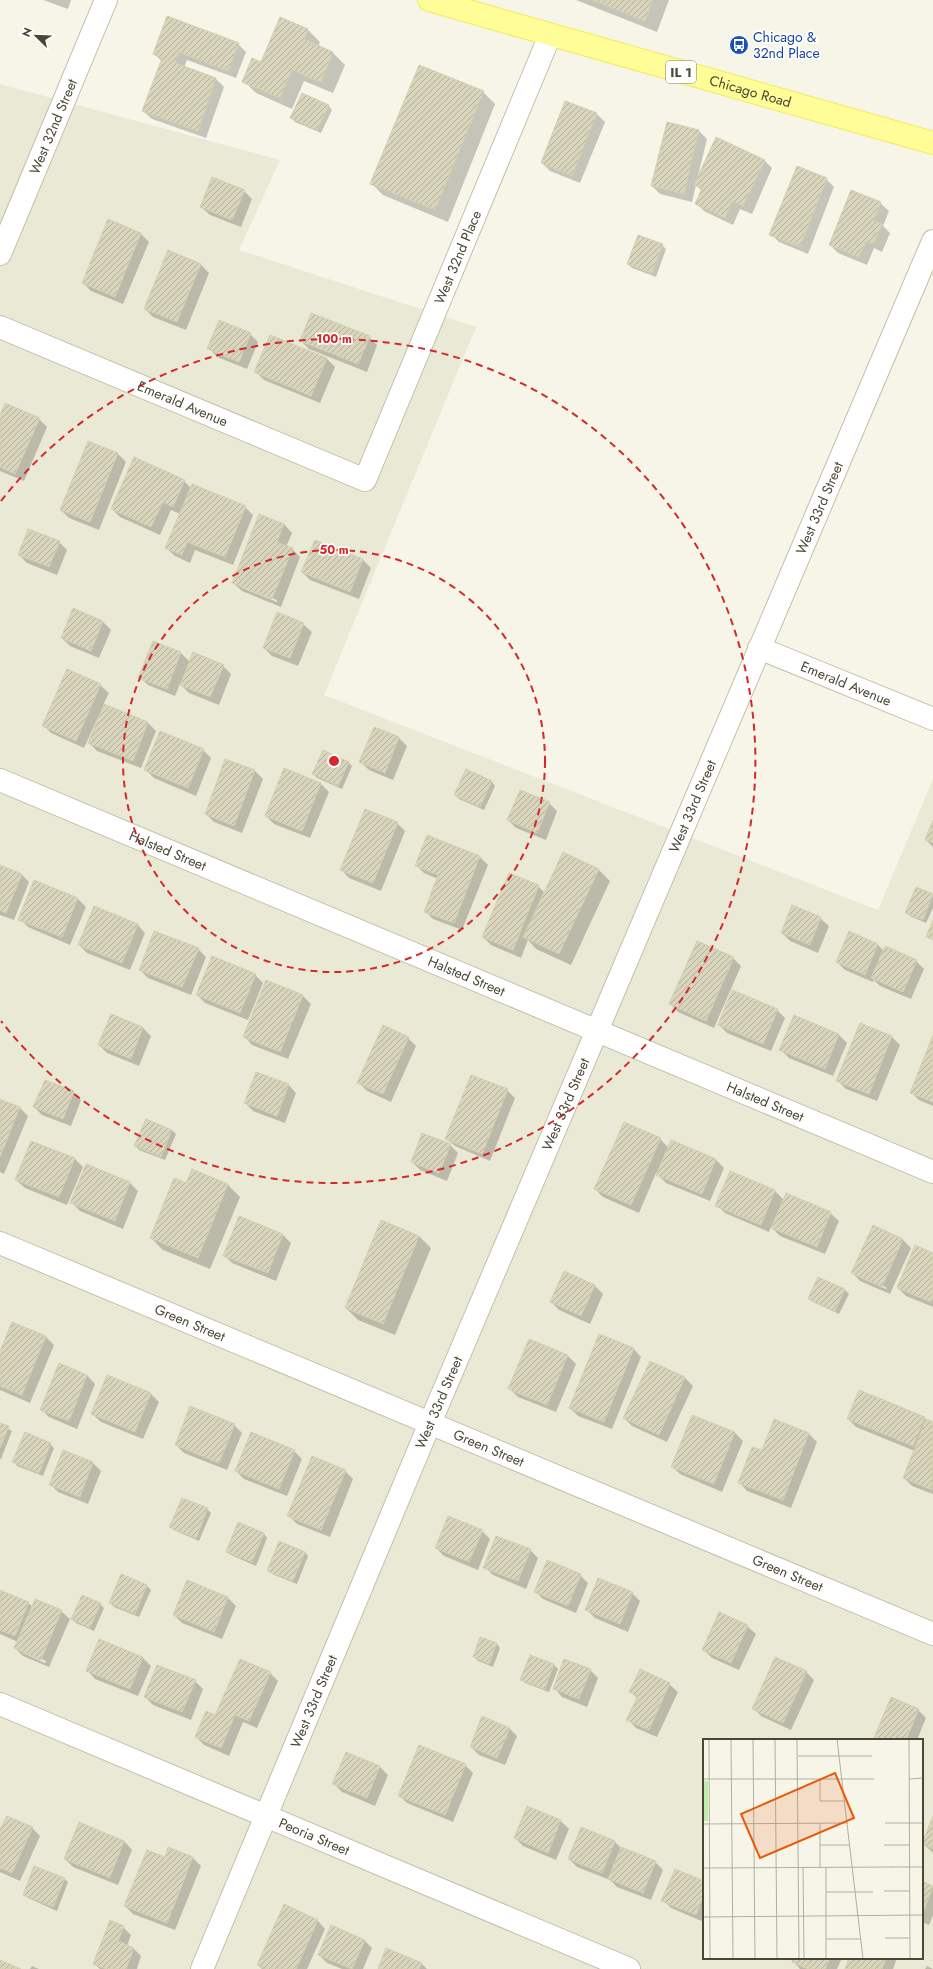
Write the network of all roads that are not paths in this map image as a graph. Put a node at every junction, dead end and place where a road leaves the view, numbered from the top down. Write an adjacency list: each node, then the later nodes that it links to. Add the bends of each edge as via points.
1 (106, 0): 6 (street, West 32nd Street)
2 (429, 0): 3 (main road, Chicago Road / IL 1)
3 (550, 35): 4 (main road, Chicago Road / IL 1); 8 (street, West 32nd Place)
4 (933, 143)
5 (933, 241): 9 (street, West 33rd Street)
6 (0, 254)
7 (0, 327): 8 (street, Emerald Avenue)
8 (365, 480)
9 (759, 648): 10 (street, Emerald Avenue); 12 (street, West 33rd Street)
10 (933, 719)
11 (0, 780): 12 (street, Halsted Street)
12 (597, 1030): 13 (street, Halsted Street); 15 (street, West 33rd Street)
13 (933, 1172)
14 (0, 1243): 15 (street, Green Street)
15 (430, 1423): 16 (street, Green Street); 18 (street, West 33rd Street)
16 (933, 1634)
17 (0, 1704): 18 (street, Peoria Street)
18 (266, 1816): 19 (street, West 33rd Street); 20 (street, Peoria Street)
19 (202, 1969)
20 (629, 1969)

